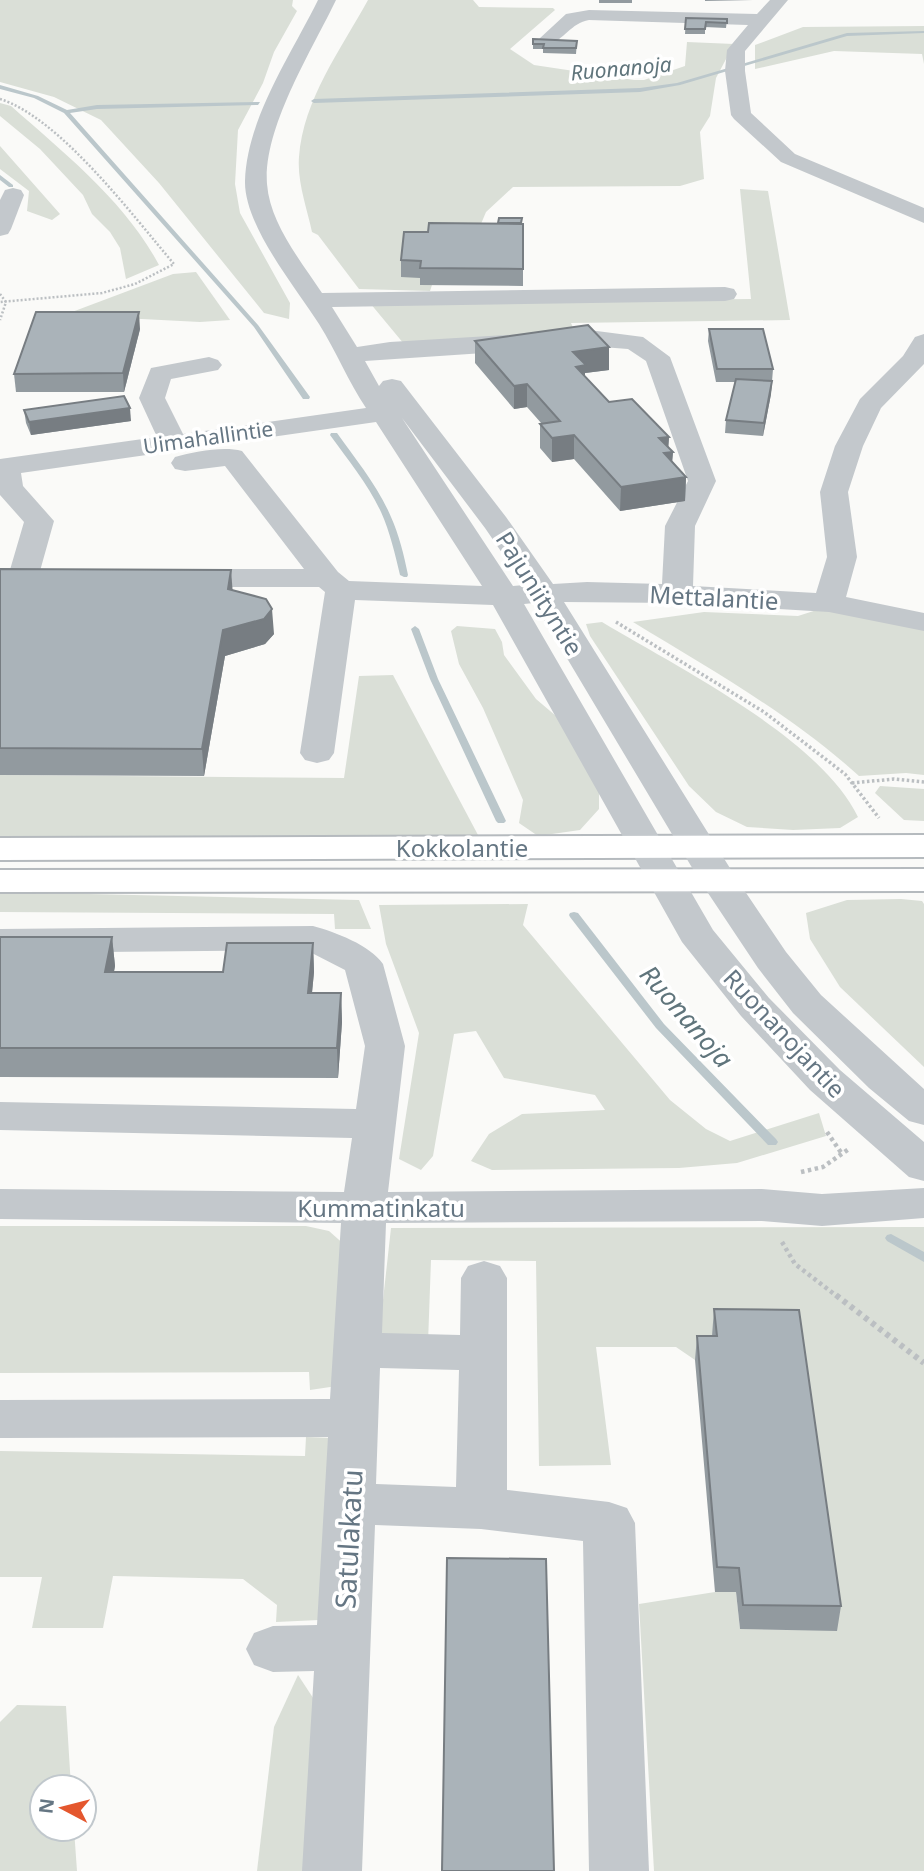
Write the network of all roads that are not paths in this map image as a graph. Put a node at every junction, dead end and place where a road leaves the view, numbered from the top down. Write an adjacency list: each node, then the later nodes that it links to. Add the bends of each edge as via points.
1 (327, 0): 9 (street, Pajuniityntie, via 266,124 257,166 267,223)
2 (779, 0): 3 (street)
3 (759, 20): 4 (street, via 589,15 572,18); 6 (street, via 736,50 741,115 788,158)
4 (548, 39)
5 (13, 195): 7 (street)
6 (924, 216)
7 (0, 229)
8 (725, 294): 9 (street)
9 (313, 300): 11 (street, Pajuniityntie)
10 (924, 342): 23 (street, via 914,360 869,405 849,446 834,492 842,557)
11 (356, 355): 13 (street, Pajuniityntie); 21 (street, via 589,338 634,342 657,357 702,481 680,526)
12 (209, 365): 14 (street, via 160,373 152,398)
13 (397, 411): 15 (street, Uimahallintie); 20 (street, Pajuniityntie, via 496,523); 22 (street, Pajuniityntie)
14 (173, 442): 15 (street, Uimahallintie); 16 (street, Uimahallintie)
15 (223, 447): 16 (street); 19 (street)
16 (3, 476): 17 (street, via 39,521 22,580)
17 (93, 579)
18 (155, 579): 19 (street, Mettalantie)
19 (334, 584): 22 (street, Mettalantie); 25 (street)
20 (543, 593): 21 (street, Mettalantie); 22 (street, Mettalantie); 27 (street, Pajuniityntie)
21 (677, 594): 23 (street, Mettalantie)
22 (502, 596): 26 (street, Pajuniityntie)
23 (829, 603): 24 (street, Mettalantie)
24 (924, 622)
25 (317, 753)
26 (646, 846): 27 (main road, Kokkolantie); 29 (main road, Kokkolantie); 32 (street, Pajuniityntie)
27 (698, 846): 28 (main road, Kokkolantie); 33 (street, Pajuniityntie)
28 (924, 846)
29 (0, 849)
30 (924, 880): 33 (main road, Kokkolantie)
31 (0, 881): 32 (main road, Kokkolantie)
32 (667, 881): 33 (main road, Kokkolantie); 38 (street, Ruonanojantie, via 696,934 755,1007 825,1080)
33 (719, 881): 35 (street, Ruonanojantie, via 807,1003)
34 (0, 941): 37 (street, Satulakatu, via 313,937 363,964 385,1046)
35 (924, 1111)
36 (0, 1116): 37 (street)
37 (374, 1124): 42 (street, Satulakatu)
38 (924, 1169): 41 (street, Kummatinkatu, via 871,1186)
39 (924, 1203): 41 (street, Kummatinkatu, via 822,1210)
40 (0, 1204): 42 (street, Kummatinkatu)
41 (762, 1205): 42 (street, Kummatinkatu)
42 (365, 1208): 44 (street, Satulakatu)
43 (484, 1278): 45 (street)
44 (358, 1350): 45 (street); 47 (street, Satulakatu)
45 (484, 1353): 49 (street)
46 (0, 1419): 47 (street)
47 (354, 1419): 48 (street, Satulakatu)
48 (350, 1504): 49 (street); 50 (street, Satulakatu)
49 (481, 1508): 53 (street, via 609,1523)
50 (343, 1647): 51 (street); 52 (street, Satulakatu)
51 (273, 1648)
52 (331, 1871)
53 (619, 1871)

